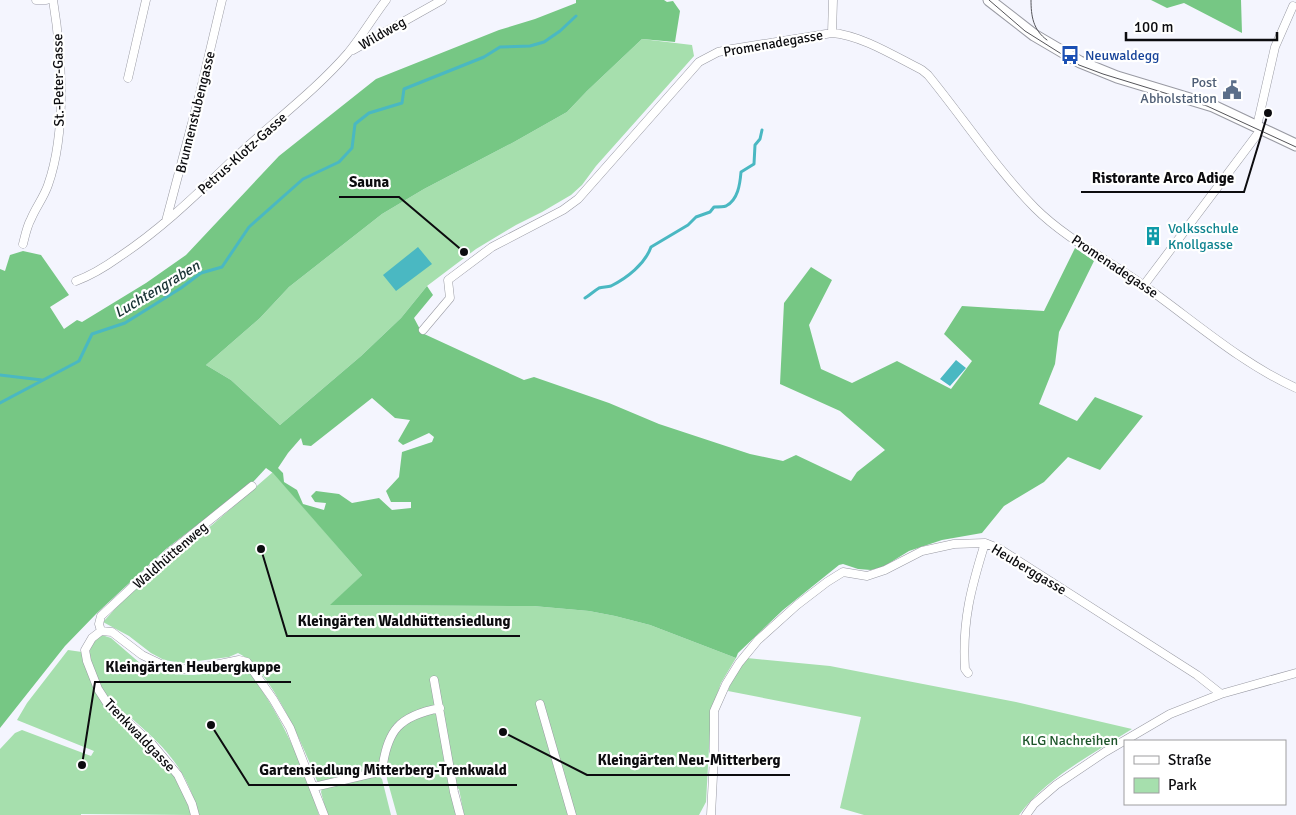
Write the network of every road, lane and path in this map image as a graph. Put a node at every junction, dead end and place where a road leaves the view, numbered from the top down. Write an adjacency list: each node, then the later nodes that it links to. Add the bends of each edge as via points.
1 (36, 0): 2 (street)
2 (46, 0)
3 (52, 0): 17 (street, St.-Peter-Gasse, via 60,60 58,133 54,165)
4 (146, 0): 13 (street)
5 (222, 0): 16 (street, Brunnenstubengasse)
6 (386, 0): 12 (street, Petrus-Klotz-Gasse)
7 (442, 0): 12 (street, Wildweg)
8 (834, 0): 11 (street)
9 (989, 0): 14 (main road, via 1034,35 1086,65 1205,104)
10 (1293, 6): 14 (street, via 1275,47)
11 (832, 33): 19 (street, Promenadegasse, via 858,39 922,70 1037,210); 20 (street, Promenadegasse, via 725,50 699,62 578,199 492,247 448,280 450,298)
12 (349, 52): 16 (street, Petrus-Klotz-Gasse)
13 (128, 78)
14 (1260, 127): 15 (main road); 19 (street)
15 (1296, 145)
16 (165, 223): 18 (street, Petrus-Klotz-Gasse, via 92,275)
17 (23, 244)
18 (76, 281)
19 (1144, 285): 21 (street, Promenadegasse, via 1246,360)
20 (423, 330)
21 (1296, 388)
22 (252, 486): 24 (street, Waldhüttenweg, via 169,553 101,616)
23 (985, 543): 25 (street, via 964,623 965,668); 28 (street, Heuberggasse, via 1007,553); 38 (street, Heuberggasse, via 954,544 922,551 866,576 847,572 838,574 758,640 739,663 714,711)
24 (101, 631): 33 (street, via 112,632 142,655 168,667 184,670 239,660 247,662 290,728); 34 (street, Trenkwaldgasse, via 85,650 98,689 107,703 152,744 178,775)
25 (968, 673)
26 (1296, 673): 28 (street)
27 (434, 680): 30 (street)
28 (1221, 694): 31 (street, via 1170,714)
29 (540, 704): 37 (street)
30 (440, 708): 33 (street, via 416,713 404,720 391,736 384,753 382,772); 36 (street)
31 (1126, 740)
32 (1124, 741): 39 (street, via 1056,785)
33 (314, 787): 35 (street)
34 (195, 815)
35 (324, 815)
36 (460, 815)
37 (572, 815)
38 (711, 815)
39 (1026, 815)

